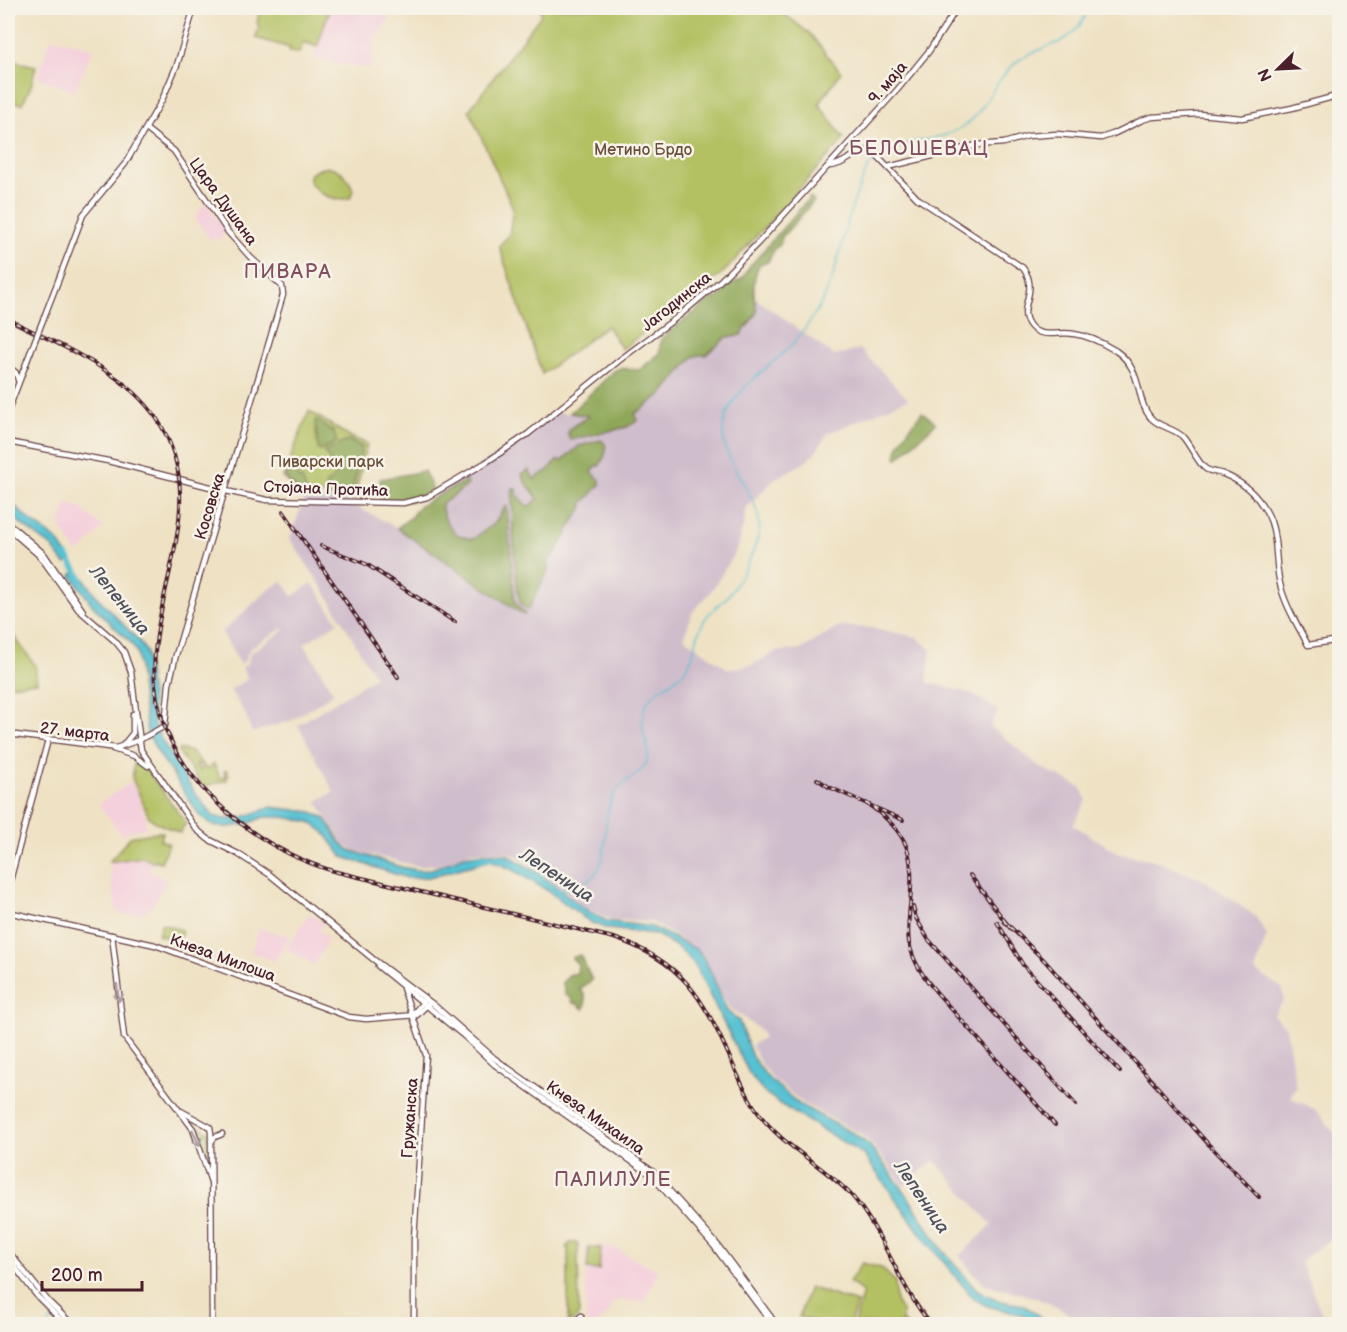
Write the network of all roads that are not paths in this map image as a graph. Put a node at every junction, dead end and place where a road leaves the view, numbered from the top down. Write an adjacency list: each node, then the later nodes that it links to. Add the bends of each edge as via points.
1 (194, 8): 4 (street, via 177,65)
2 (957, 8): 6 (street, 9. маја, via 919,63)
3 (1340, 95): 5 (street, via 1242,117 1152,117 1103,137 1028,136)
4 (146, 129): 9 (street, Цара Душана, via 174,151 228,232); 10 (street, bridge, via 118,173 83,214)
5 (897, 165): 7 (street); 8 (street)
6 (829, 166): 7 (street, via 870,150); 14 (street, Јагодинска, via 712,288)
7 (888, 167): 8 (street)
8 (894, 174): 20 (street, via 917,198 1023,268 1031,290 1025,314 1035,331 1083,336 1120,354 1133,370 1153,420 1180,435 1204,468 1234,480 1257,497 1273,523 1279,581 1308,645)
9 (283, 288): 16 (street, Косовска)
10 (26, 363): 11 (street, via 18,368); 12 (street)
11 (9, 367): 12 (street, via 18,375)
12 (17, 385): 13 (street)
13 (8, 411)
14 (523, 438): 16 (street, Стојана Протића, via 441,490 411,502 275,501)
15 (8, 442): 16 (street, Стојана Протића, via 108,461)
16 (226, 492): 22 (street, Косовска, via 176,655 166,722)
17 (8, 523): 19 (street, via 45,554)
18 (8, 528): 19 (street, via 43,559 75,606)
19 (85, 614): 21 (street, via 127,656)
20 (1340, 640)
21 (135, 705): 25 (street, Кнеза Михаила); 27 (street, via 133,733)
22 (160, 730): 25 (street, 27. марта)
23 (8, 734): 24 (street, 27. марта)
24 (48, 740): 26 (street, 27. марта); 29 (street)
25 (139, 740): 27 (street, 27. марта); 28 (street, Кнеза Михаила, via 142,754)
26 (108, 747): 27 (street, 27. марта); 28 (street, via 134,756)
27 (116, 748)
28 (155, 772): 32 (street, Кнеза Михаила, via 204,836 269,874)
29 (8, 888)
30 (8, 912): 31 (street, Кнеза Милоша)
31 (112, 935): 35 (street, Кнеза Милоша, via 159,946 345,1017); 36 (street, one-way to 36, via 124,1037)
32 (373, 959): 33 (street, Кнеза Михаила); 34 (street, Кнеза Михаила)
33 (402, 986): 34 (street, Кнеза Михаила); 35 (street, Гружанска)
34 (426, 1002): 35 (street); 50 (street, Кнеза Михаила, via 495,1065 651,1175 713,1245)
35 (413, 1014): 48 (street, Гружанска, via 426,1054 413,1243)
36 (179, 1110): 37 (street); 38 (street)
37 (190, 1116): 38 (street); 40 (street, via 210,1127)
38 (188, 1122): 41 (street, one-way to 41)
39 (222, 1134): 40 (street)
40 (212, 1142): 41 (street)
41 (209, 1169): 47 (street)
42 (8, 1251): 46 (street, via 44,1297)
43 (8, 1258): 45 (street)
44 (581, 1316): 49 (street)
45 (65, 1324)
46 (72, 1324)
47 (212, 1324)
48 (414, 1324)
49 (570, 1324)
50 (774, 1324)

